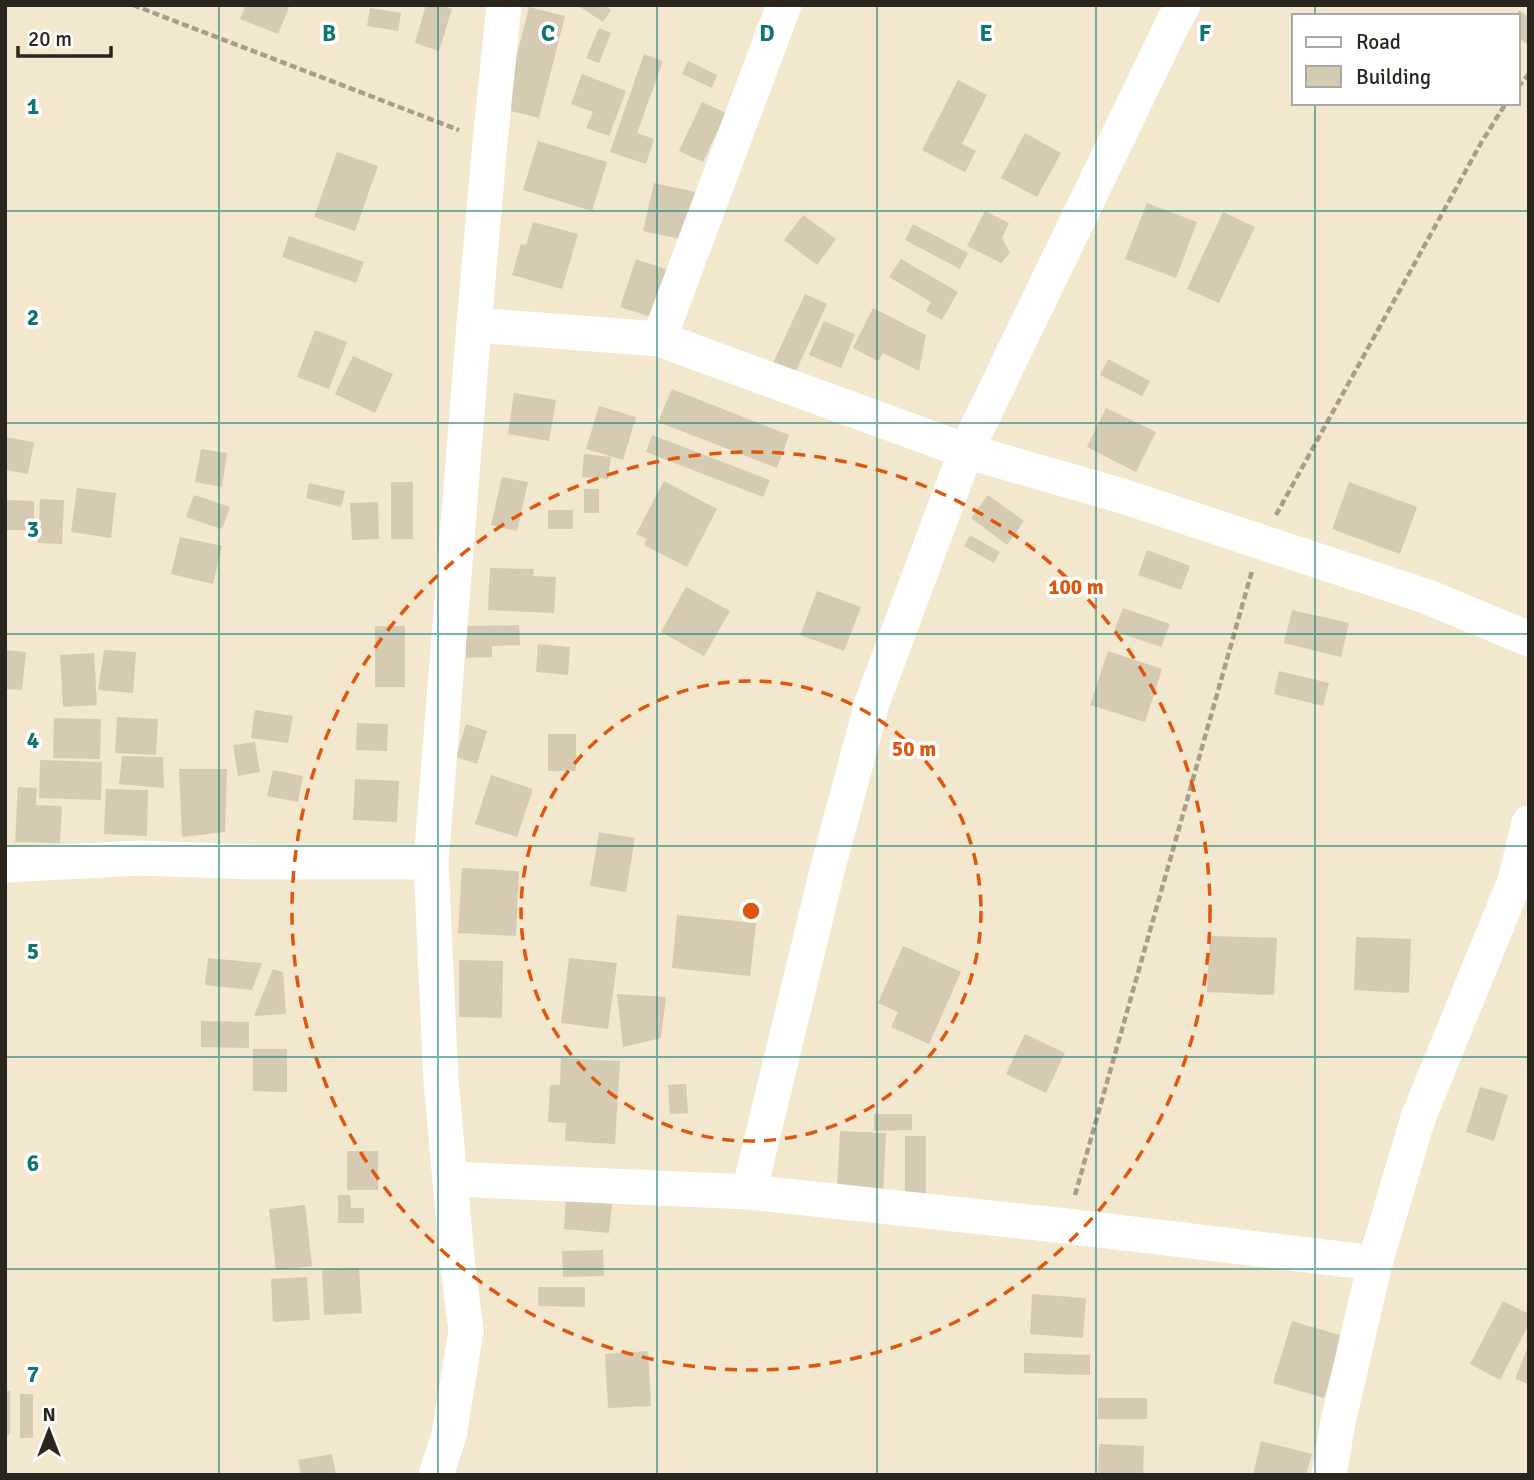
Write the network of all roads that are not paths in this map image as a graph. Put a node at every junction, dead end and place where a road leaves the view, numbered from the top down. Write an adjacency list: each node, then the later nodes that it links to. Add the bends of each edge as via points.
1 (504, 5): 4 (street)
2 (785, 5): 5 (street)
3 (1183, 5): 6 (street)
4 (474, 325): 5 (street); 9 (street)
5 (659, 339): 6 (street)
6 (966, 451): 7 (street, via 1119,495 1428,597); 13 (street, via 872,703)
7 (1529, 639)
8 (1529, 823): 11 (street)
9 (430, 862): 10 (street, via 140,858); 12 (street, via 441,1081)
10 (5, 865)
11 (1522, 882): 14 (street, via 1419,1118)
12 (451, 1179): 13 (street); 15 (street, via 466,1331 449,1435)
13 (750, 1192): 14 (street)
14 (1375, 1263): 16 (street)
15 (436, 1475)
16 (1329, 1475)

